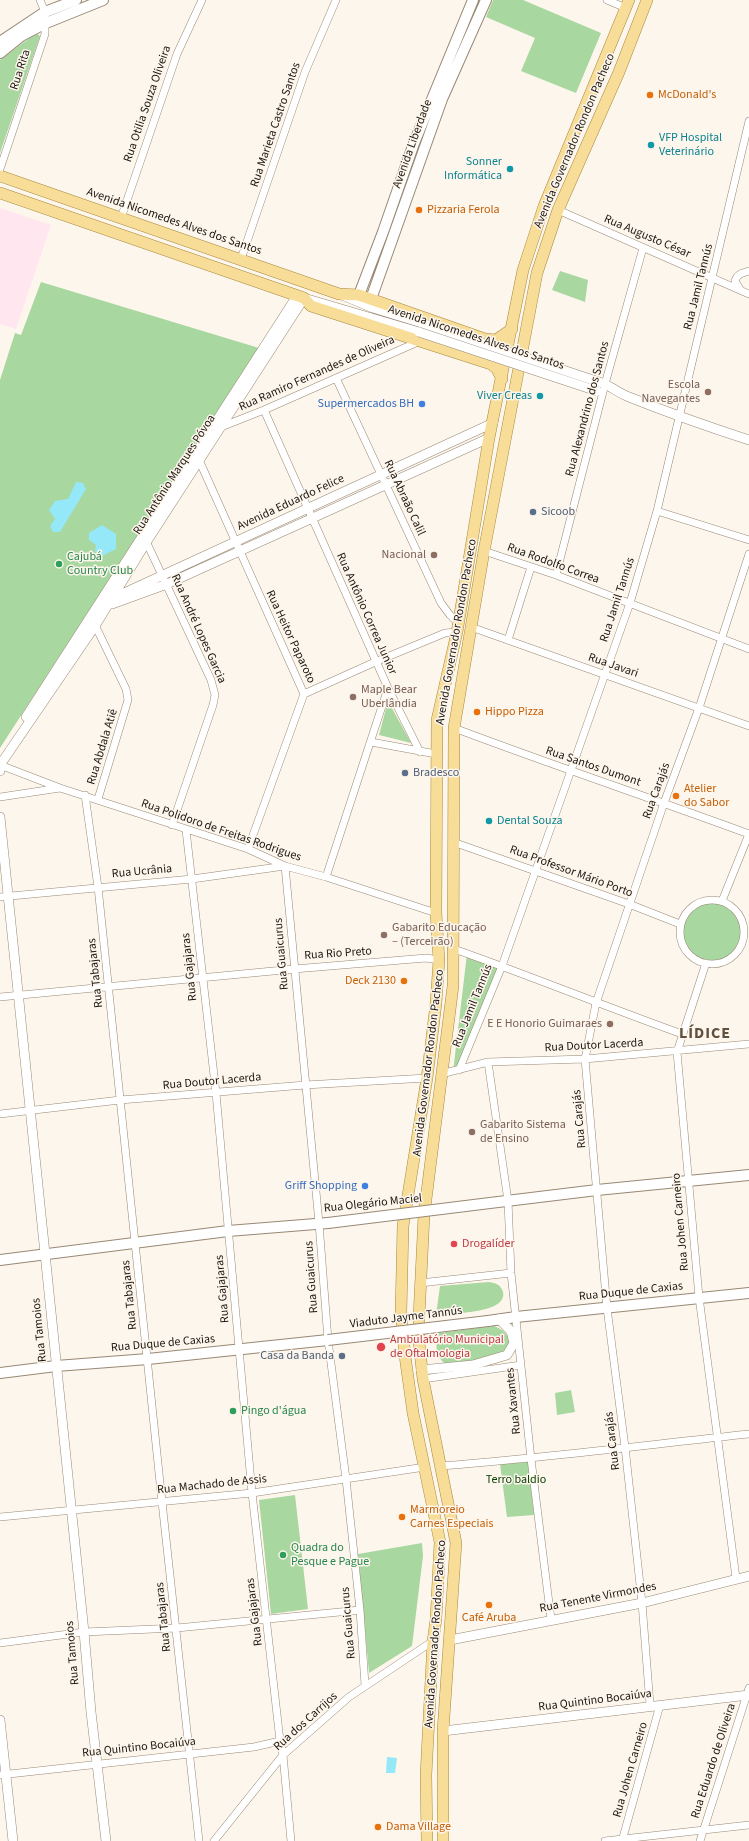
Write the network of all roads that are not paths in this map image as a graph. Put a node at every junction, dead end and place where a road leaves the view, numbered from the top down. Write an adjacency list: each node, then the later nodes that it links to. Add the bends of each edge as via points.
1 (40, 0): 11 (street)
2 (76, 0): 11 (main road)
3 (104, 0): 11 (main road)
4 (202, 0): 21 (street, Rua Otilia Souza Oliveira, via 177,54)
5 (336, 0): 23 (street, Rua Marieta Castro Santos, via 305,72)
6 (473, 0): 15 (main road, Avenida Liberdade)
7 (486, 0): 17 (main road, Avenida Liberdade, via 442,99)
8 (607, 0): 10 (street)
9 (647, 0): 20 (main road, Avenida Governador Rondon Pacheco, via 619,72)
10 (627, 4): 32 (main road, Avenida Governador Rondon Pacheco, via 544,206 523,270)
11 (45, 18): 12 (main road); 13 (main road); 16 (street, Rua Rita, via 45,34)
12 (0, 42)
13 (0, 52)
14 (749, 121): 25 (street, Rua Jamil Tannús)
15 (405, 167): 17 (main road); 29 (main road, Avenida Liberdade)
16 (0, 169)
17 (417, 171): 31 (main road, Avenida Liberdade)
18 (0, 176): 21 (main road, Avenida Nicomedes Alves dos Santos)
19 (0, 193): 30 (main road, Avenida Nicomedes Alves dos Santos)
20 (558, 210): 22 (street, Rua Augusto César); 57 (main road, Avenida Governador Rondon Pacheco, via 537,273)
21 (121, 218): 23 (main road, Avenida Nicomedes Alves dos Santos)
22 (643, 248): 25 (street, Rua Augusto César); 38 (street, Rua Alexandrino dos Santos)
23 (240, 259): 27 (main road, Avenida Nicomedes Alves dos Santos)
24 (749, 272): 26 (street, via 741,273 737,277 736,285)
25 (713, 278): 26 (street, Rua Augusto César); 41 (street, Rua Jamil Tannús)
26 (742, 290): 28 (street, Rua Augusto César)
27 (339, 294): 29 (main road, Avenida Nicomedes Alves dos Santos); 33 (street, Avenida Nicomedes Alves dos Santos, via 374,308)
28 (749, 294)
29 (359, 295): 31 (main road, Avenida Nicomedes Alves dos Santos)
30 (300, 297): 33 (main road, Avenida Nicomedes Alves dos Santos, via 311,306); 40 (street, Rua Antônio Marques Póvoa); 43 (street, Rua Antônio Marques Póvoa)
31 (372, 299): 34 (main road, Avenida Nicomedes Alves dos Santos)
32 (512, 329): 34 (main road, Avenida Nicomedes Alves dos Santos, via 496,340); 37 (main road, Avenida Governador Rondon Pacheco)
33 (421, 332): 35 (main road, Avenida Nicomedes Alves dos Santos); 36 (street, Rua Ramiro Fernandes de Oliveira); 38 (street, Avenida Nicomedes Alves dos Santos, bridge)
34 (471, 334): 35 (main road, via 477,348)
35 (463, 355): 37 (main road, Avenida Nicomedes Alves dos Santos, via 491,364)
36 (336, 378): 39 (street, Rua Ramiro Fernandes de Oliveira); 49 (street, Rua Abraão Calil)
37 (502, 378): 42 (main road, Avenida Governador Rondon Pacheco)
38 (601, 387): 41 (street, Avenida Nicomedes Alves dos Santos); 62 (street, Rua Alexandrino dos Santos)
39 (264, 410): 43 (street, Rua Ramiro Fernandes de Oliveira); 51 (street, Rua Antônio Correa Junior)
40 (220, 415): 43 (street); 54 (street, Rua Antônio Marques Póvoa)
41 (678, 416): 45 (street, Avenida Nicomedes Alves dos Santos); 52 (street, Rua Jamil Tannús)
42 (493, 423): 44 (main road, Avenida Governador Rondon Pacheco); 46 (street, Avenida Eduardo Felice)
43 (220, 428): 47 (street, Rua Antônio Marques Póvoa)
44 (490, 438): 48 (street, Avenida Eduardo Felice); 67 (main road, Avenida Governador Rondon Pacheco)
45 (749, 440)
46 (436, 450): 48 (street); 49 (street, Avenida Eduardo Felice)
47 (199, 460): 54 (street, Rua Antônio Marques Póvoa); 56 (street, Rua Heitor Paparoto)
48 (441, 461): 50 (street, Avenida Eduardo Felice)
49 (380, 475): 50 (street, Rua Abraão Calil); 51 (street, Avenida Eduardo Felice)
50 (385, 486): 53 (street, Avenida Eduardo Felice); 67 (street, Rua Abraão Calil, via 441,603)
51 (307, 509): 53 (street, Rua Antônio Correa Junior); 56 (street, Avenida Eduardo Felice)
52 (657, 511): 55 (street); 64 (street, Rua Jamil Tannús)
53 (312, 519): 58 (street, Avenida Eduardo Felice); 72 (street, Rua Antônio Correa Junior)
54 (145, 538): 61 (street, Rua André Lopes Garcia); 65 (street, Rua Antônio Marques Póvoa); 65 (street, Rua Antônio Marques Póvoa)
55 (749, 540)
56 (234, 542): 58 (street, Rua Heitor Paparoto); 61 (street, Avenida Eduardo Felice)
57 (484, 551): 60 (street, Rua Rodolfo Correa); 68 (main road, Avenida Governador Rondon Pacheco)
58 (239, 552): 63 (street, Avenida Eduardo Felice); 75 (street, Rua Heitor Paparoto)
59 (749, 554): 69 (street, Rua Carajás)
60 (531, 567): 62 (street, Rua Rodolfo Correa); 70 (street)
61 (162, 575): 63 (street, Rua André Lopes Garcia); 65 (street, Avenida Eduardo Felice)
62 (556, 576): 64 (street, Rua Rodolfo Correa)
63 (167, 584): 65 (street, Avenida Eduardo Felice); 92 (street, Rua André Lopes Garcia, via 211,680 215,695)
64 (630, 603): 69 (street, Rua Rodolfo Correa); 73 (street, Rua Jamil Tannús)
65 (100, 606): 66 (street, Rua Antônio Marques Póvoa); 66 (street, Rua Abdala Atiê); 82 (street, Rua Antônio Marques Póvoa)
66 (95, 626): 83 (street, Rua Antônio Marques Póvoa); 89 (street, Rua Abdala Atiê, via 126,689 128,700)
67 (458, 627): 72 (street); 81 (main road, Avenida Governador Rondon Pacheco, via 437,720)
68 (471, 627): 70 (street, Rua Javari); 78 (main road, Avenida Governador Rondon Pacheco)
69 (722, 639): 71 (street, Rua Rodolfo Correa); 76 (street, Rua Carajás)
70 (508, 640): 73 (street, Rua Javari)
71 (749, 649)
72 (375, 662): 74 (street, Rua Antônio Correa Junior); 75 (street)
73 (604, 675): 76 (street, Rua Javari); 85 (street, Rua Jamil Tannús)
74 (388, 688): 79 (street, Rua Antônio Correa Junior); 80 (street)
75 (304, 694): 96 (street, Rua Heitor Paparoto)
76 (699, 708): 77 (street, Rua Javari); 90 (street, Rua Carajás)
77 (749, 726)
78 (454, 728): 85 (street, Rua Santos Dumont); 95 (main road, Avenida Governador Rondon Pacheco)
79 (371, 742): 80 (street); 99 (street, Rua Antônio Correa Junior)
80 (420, 752): 81 (street)
81 (436, 754): 105 (main road, Avenida Governador Rondon Pacheco)
82 (0, 757)
83 (0, 764): 84 (street); 86 (street, Rua Polidoro de Freitas Rodrigues)
84 (0, 771)
85 (570, 771): 90 (street, Rua Santos Dumont); 98 (street, Rua Jamil Tannús)
86 (60, 788): 87 (street, Rua Polidoro de Freitas Rodrigues); 88 (street)
87 (85, 795): 89 (street, Rua Polidoro de Freitas Rodrigues); 101 (street, Rua Tabajaras)
88 (0, 797)
89 (98, 799): 92 (street, Rua Polidoro de Freitas Rodrigues)
90 (664, 802): 94 (street, Rua Santos Dumont); 104 (street, Rua Carajás)
91 (0, 817): 102 (street, Rua Tamoios)
92 (172, 825): 93 (street, Rua Polidoro de Freitas Rodrigues)
93 (186, 830): 96 (street, Rua Polidoro de Freitas Rodrigues); 100 (street, Rua Gajajaras)
94 (749, 834): 103 (street)
95 (453, 842): 98 (street, Rua Professor Mário Porto); 108 (main road, Avenida Governador Rondon Pacheco)
96 (248, 849): 97 (street, Rua Polidoro de Freitas Rodrigues)
97 (285, 866): 99 (street, Rua Polidoro de Freitas Rodrigues); 100 (street, Rua Ucrânia); 112 (street, Rua Guaicurus)
98 (535, 870): 104 (street, Rua Professor Mário Porto); 111 (street, Rua Jamil Tannús)
99 (326, 877): 105 (street, Rua Polidoro de Freitas Rodrigues)
100 (192, 879): 101 (street, Rua Ucrânia); 113 (street, Rua Gajajaras)
101 (98, 887): 102 (street, Rua Ucrânia); 114 (street, Rua Tabajaras)
102 (4, 896): 115 (street, Rua Tamoios)
103 (722, 901): 106 (street, via 712,899 696,904 684,914); 107 (street, via 738,912)
104 (629, 904): 106 (street, Rua Professor Mário Porto); 117 (street, Rua Carajás)
105 (436, 913): 109 (main road, Avenida Governador Rondon Pacheco)
106 (680, 924): 110 (street, via 680,939 687,952 692,958)
107 (746, 942): 110 (street, via 728,958 715,964)
108 (454, 949): 111 (street); 124 (main road, Avenida Governador Rondon Pacheco, via 453,986)
109 (439, 960): 112 (street, Rua Rio Preto, via 426,958); 125 (main road, Avenida Governador Rondon Pacheco)
110 (706, 963): 118 (street, Rua Johen Carneiro)
111 (502, 966): 117 (street); 123 (street, Rua Jamil Tannús)
112 (294, 969): 113 (street, Rua Rio Preto); 126 (street, Rua Guaicurus)
113 (202, 979): 114 (street, Rua Rio Preto); 127 (street, Rua Gajajaras)
114 (109, 988): 115 (street, Rua Rio Preto); 128 (street, Rua Tabajaras)
115 (19, 996): 116 (street, Rua Rio Preto); 129 (street, Rua Tamoios)
116 (0, 997)
117 (596, 1004): 118 (street); 121 (street, Rua Carajás)
118 (682, 1034): 120 (street, Rua Johen Carneiro)
119 (749, 1044): 120 (street, Rua Doutor Lacerda)
120 (677, 1052): 121 (street, Rua Doutor Lacerda); 132 (street, Rua Johen Carneiro)
121 (585, 1059): 122 (street, Rua Doutor Lacerda); 133 (street, Rua Carajás)
122 (488, 1062): 123 (street, Rua Doutor Lacerda); 134 (street, Rua Xavantes)
123 (459, 1070): 124 (street, Rua Doutor Lacerda)
124 (441, 1074): 141 (main road, Avenida Governador Rondon Pacheco, via 424,1215)
125 (427, 1078): 126 (street, Rua Doutor Lacerda); 159 (main road, Avenida Governador Rondon Pacheco, via 403,1226 401,1312 413,1414)
126 (305, 1085): 127 (street, Rua Doutor Lacerda); 135 (street, Rua Guaicurus)
127 (216, 1093): 128 (street, Rua Doutor Lacerda); 136 (street, Rua Gajajaras)
128 (120, 1100): 129 (street, Rua Doutor Lacerda); 137 (street, Rua Tabajaras)
129 (30, 1110): 130 (street, Rua Doutor Lacerda); 138 (street, Rua Tamoios)
130 (0, 1114)
131 (749, 1175): 132 (main road, Rua Olegário Maciel)
132 (689, 1181): 133 (main road, Rua Olegário Maciel); 143 (street, Rua Johen Carneiro)
133 (597, 1190): 134 (main road, Rua Olegário Maciel); 144 (street, Rua Carajás)
134 (503, 1202): 135 (main road, Rua Olegário Maciel, bridge); 140 (street, Rua Xavantes)
135 (323, 1223): 136 (main road, Rua Olegário Maciel); 147 (street, Rua Guaicurus)
136 (228, 1231): 137 (main road, Rua Olegário Maciel); 148 (street, Rua Gajajaras)
137 (136, 1242): 138 (main road, Rua Olegário Maciel); 149 (street, Rua Tabajaras)
138 (45, 1254): 139 (main road, Rua Olegário Maciel); 151 (street, Rua Tamoios)
139 (0, 1260)
140 (511, 1274): 141 (street); 145 (street, Rua Xavantes)
141 (420, 1283): 153 (main road, Avenida Governador Rondon Pacheco, via 419,1342)
142 (749, 1292): 143 (main road, Rua Duque de Caxias)
143 (699, 1297): 144 (main road, Rua Duque de Caxias); 155 (street, Rua Johen Carneiro)
144 (607, 1308): 145 (main road, Rua Duque de Caxias); 156 (street, Rua Carajás)
145 (516, 1317): 146 (main road, Rua Duque de Caxias); 150 (street, Rua Xavantes)
146 (499, 1319): 147 (main road, Viaduto Jayme Tannús, bridge); 153 (street, via 511,1331 514,1343 507,1356)
147 (328, 1340): 148 (main road, Rua Duque de Caxias); 160 (street, Rua Guaicurus)
148 (240, 1350): 149 (main road, Rua Duque de Caxias); 161 (street, Rua Gajajaras)
149 (148, 1359): 151 (main road, Rua Duque de Caxias); 162 (street, Rua Tabajaras)
150 (521, 1365): 153 (street); 157 (street, Rua Xavantes)
151 (56, 1366): 152 (main road, Rua Duque de Caxias); 163 (street, Rua Tamoios)
152 (0, 1373)
153 (422, 1375): 158 (main road, Avenida Governador Rondon Pacheco)
154 (749, 1434): 155 (street)
155 (716, 1438): 156 (street); 166 (street, Rua Johen Carneiro)
156 (625, 1447): 157 (street); 167 (street, Rua Carajás)
157 (531, 1459): 158 (street); 170 (street, Rua Xavantes)
158 (441, 1466): 173 (main road, Avenida Governador Rondon Pacheco, via 456,1543)
159 (425, 1467): 160 (street, Rua Machado de Assis); 174 (main road, Avenida Governador Rondon Pacheco, via 440,1542)
160 (346, 1479): 161 (street, Rua Machado de Assis); 168 (street, Rua Guaicurus)
161 (252, 1493): 162 (street, Rua Machado de Assis); 169 (street, Rua Gajajaras)
162 (162, 1502): 163 (street, Rua Machado de Assis); 171 (street, Rua Tabajaras)
163 (71, 1509): 164 (street, Rua Machado de Assis); 172 (street, Rua Tamoios)
164 (0, 1517)
165 (749, 1576): 166 (street, Rua Tenente Virmondes)
166 (736, 1578): 167 (street, Rua Tenente Virmondes)
167 (642, 1603): 170 (street, Rua Tenente Virmondes); 178 (street, Rua Carajás)
168 (360, 1610): 169 (street); 176 (street, Rua Guaicurus)
169 (267, 1618): 171 (street); 182 (street, Rua Gajajaras)
170 (551, 1619): 173 (street, Rua Tenente Virmondes)
171 (177, 1628): 172 (street); 183 (street, Rua Tabajaras)
172 (84, 1632): 175 (street); 185 (street, Rua Tamoios)
173 (450, 1640): 181 (main road, Avenida Governador Rondon Pacheco)
174 (433, 1641): 176 (street, Rua dos Carrijos); 195 (main road, Avenida Governador Rondon Pacheco, via 426,1775)
175 (0, 1643)
176 (365, 1685): 184 (street, Rua dos Carrijos)
177 (748, 1693): 179 (street, Rua Quintino Bocaiúva); 188 (street, Rua Eduardo de Oliveira)
178 (650, 1705): 179 (street, Rua Quintino Bocaiúva); 181 (street, Rua Quintino Bocaiúva)
179 (660, 1705): 189 (street, Rua Johen Carneiro)
180 (0, 1720): 186 (street)
181 (443, 1731): 196 (main road, Avenida Governador Rondon Pacheco)
182 (280, 1742): 183 (street, Rua Quintino Bocaiúva); 184 (street, Rua Gajajaras)
183 (189, 1755): 185 (street, Rua Quintino Bocaiúva); 192 (street, Rua Tabajaras)
184 (283, 1755): 193 (street, Rua dos Carrijos); 194 (street, Rua Gajajaras)
185 (97, 1765): 186 (street, Rua Quintino Bocaiúva); 191 (street, Rua Tamoios)
186 (3, 1775): 190 (street)
187 (749, 1825): 188 (street)
188 (704, 1831): 189 (street); 198 (street, Rua Eduardo de Oliveira)
189 (622, 1840): 197 (street)
190 (13, 1841)
191 (106, 1841)
192 (199, 1841)
193 (214, 1841)
194 (291, 1841)
195 (427, 1841)
196 (443, 1841)
197 (605, 1841)
198 (700, 1841)

